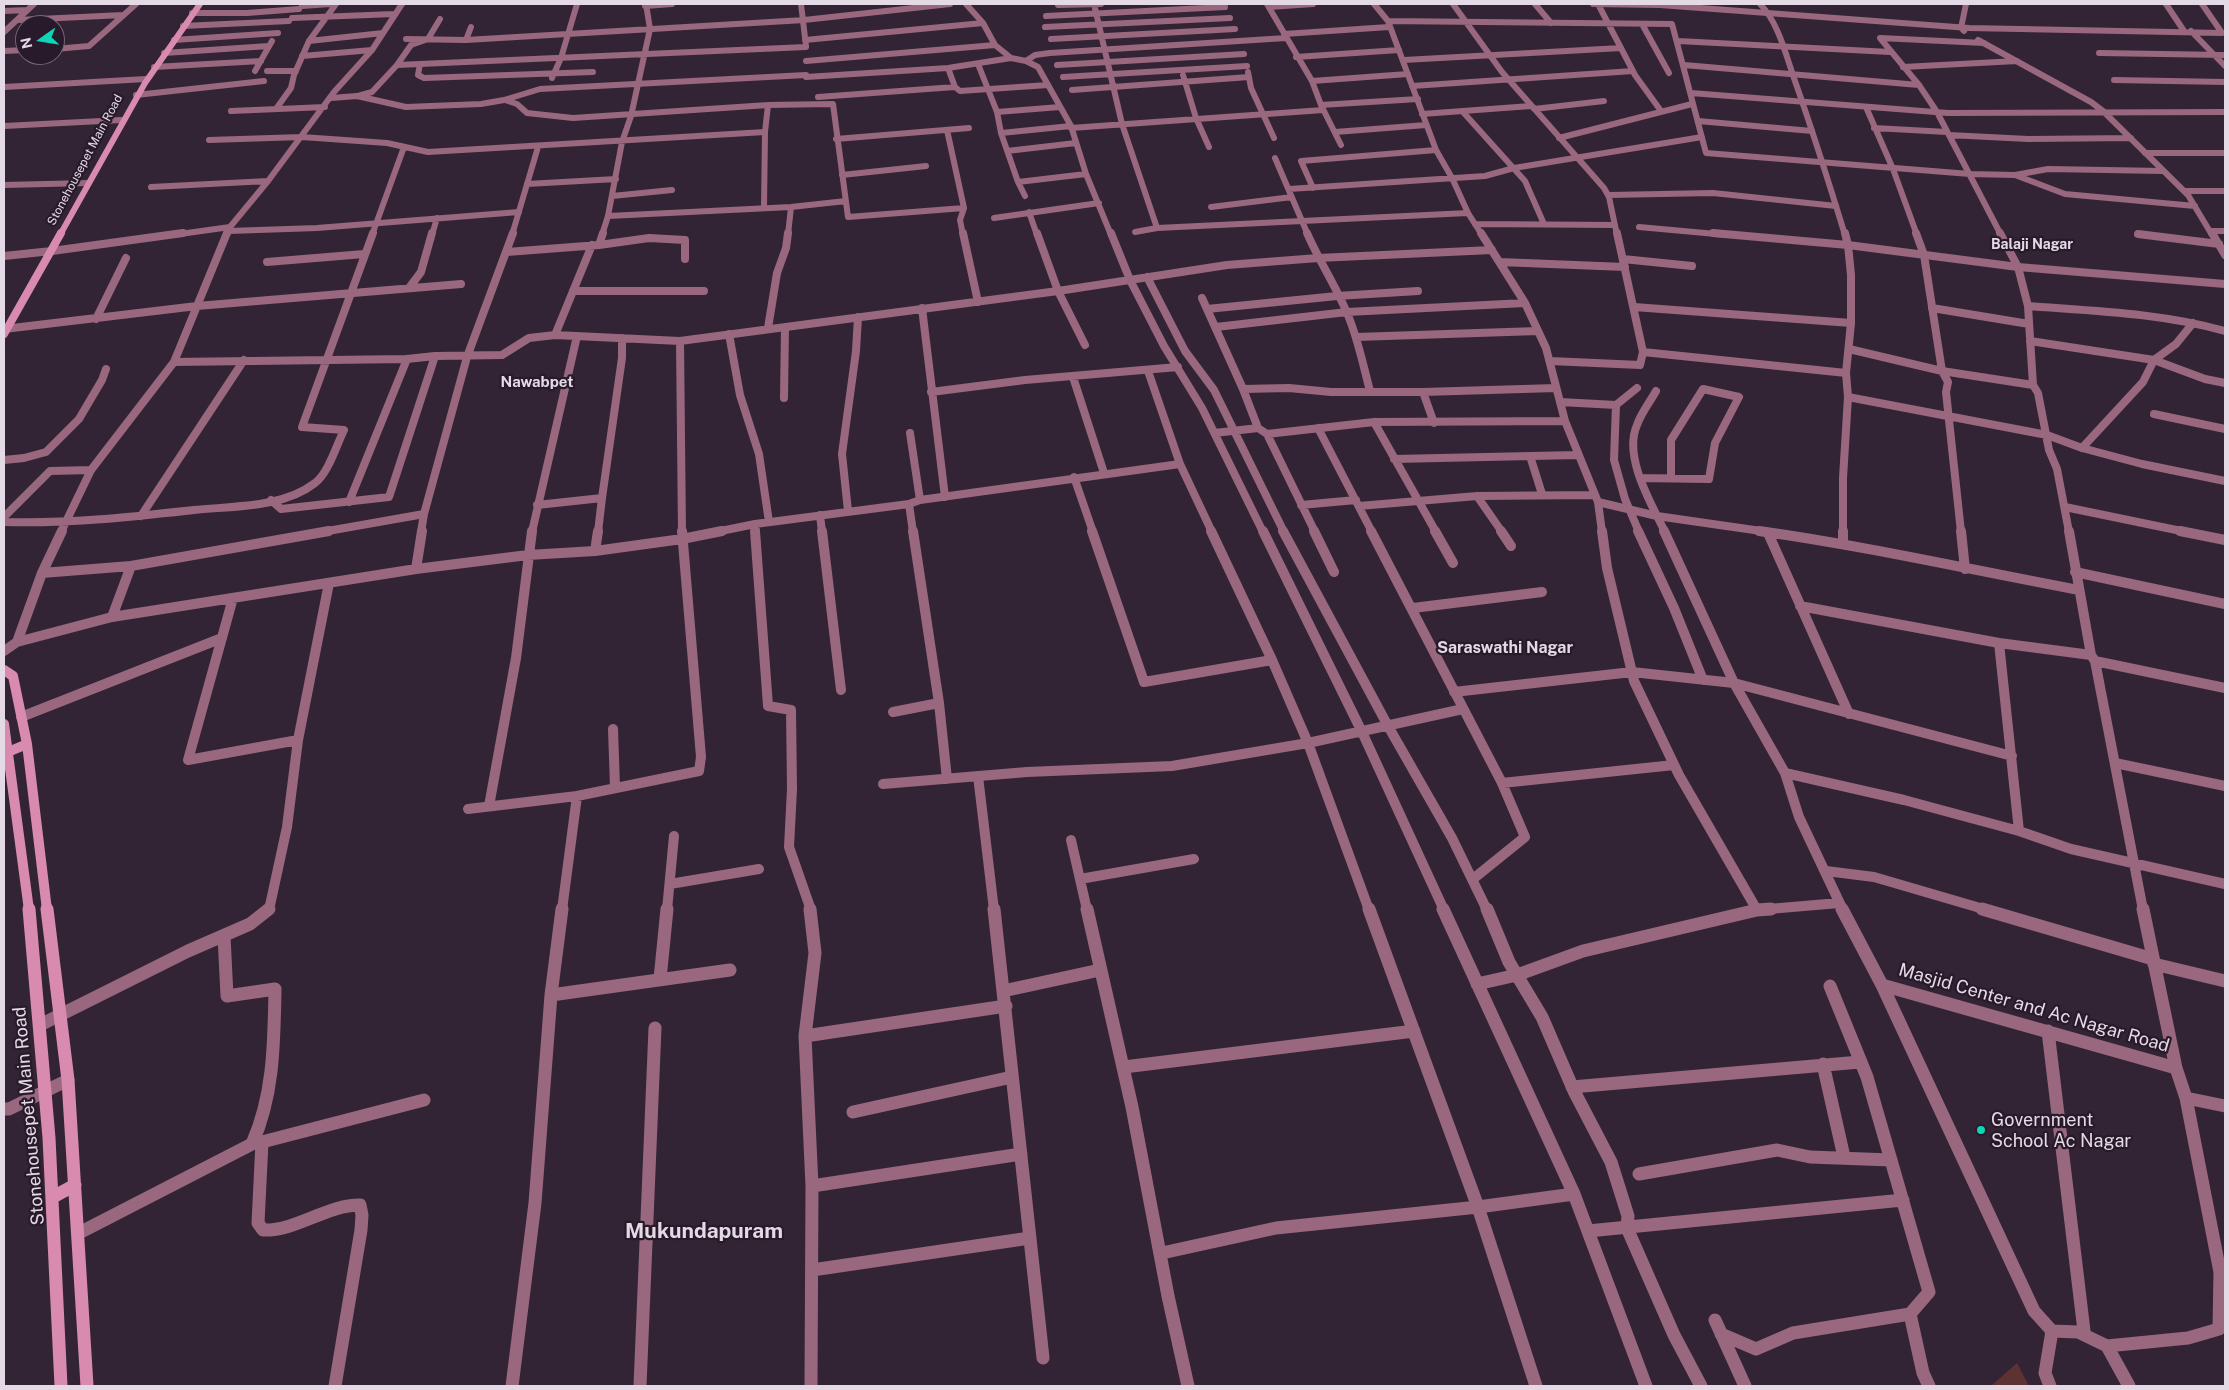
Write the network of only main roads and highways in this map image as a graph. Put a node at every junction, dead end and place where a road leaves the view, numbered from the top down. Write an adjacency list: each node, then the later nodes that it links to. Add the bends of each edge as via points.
1 (200, 4): 2 (main road, Stonehousepet Main Road, via 154,67 121,120 52,251)
2 (5, 330)
3 (4, 670): 5 (main road, via 13,676)
4 (4, 724): 6 (main road, Stonehousepet Main Road)
5 (26, 744): 6 (main road); 7 (main road, via 61,1015)
6 (8, 752): 8 (main road, Stonehousepet Main Road, via 20,820)
7 (75, 1185): 8 (main road); 10 (main road)
8 (53, 1197): 9 (main road, Stonehousepet Main Road)
9 (61, 1386)
10 (87, 1386)

